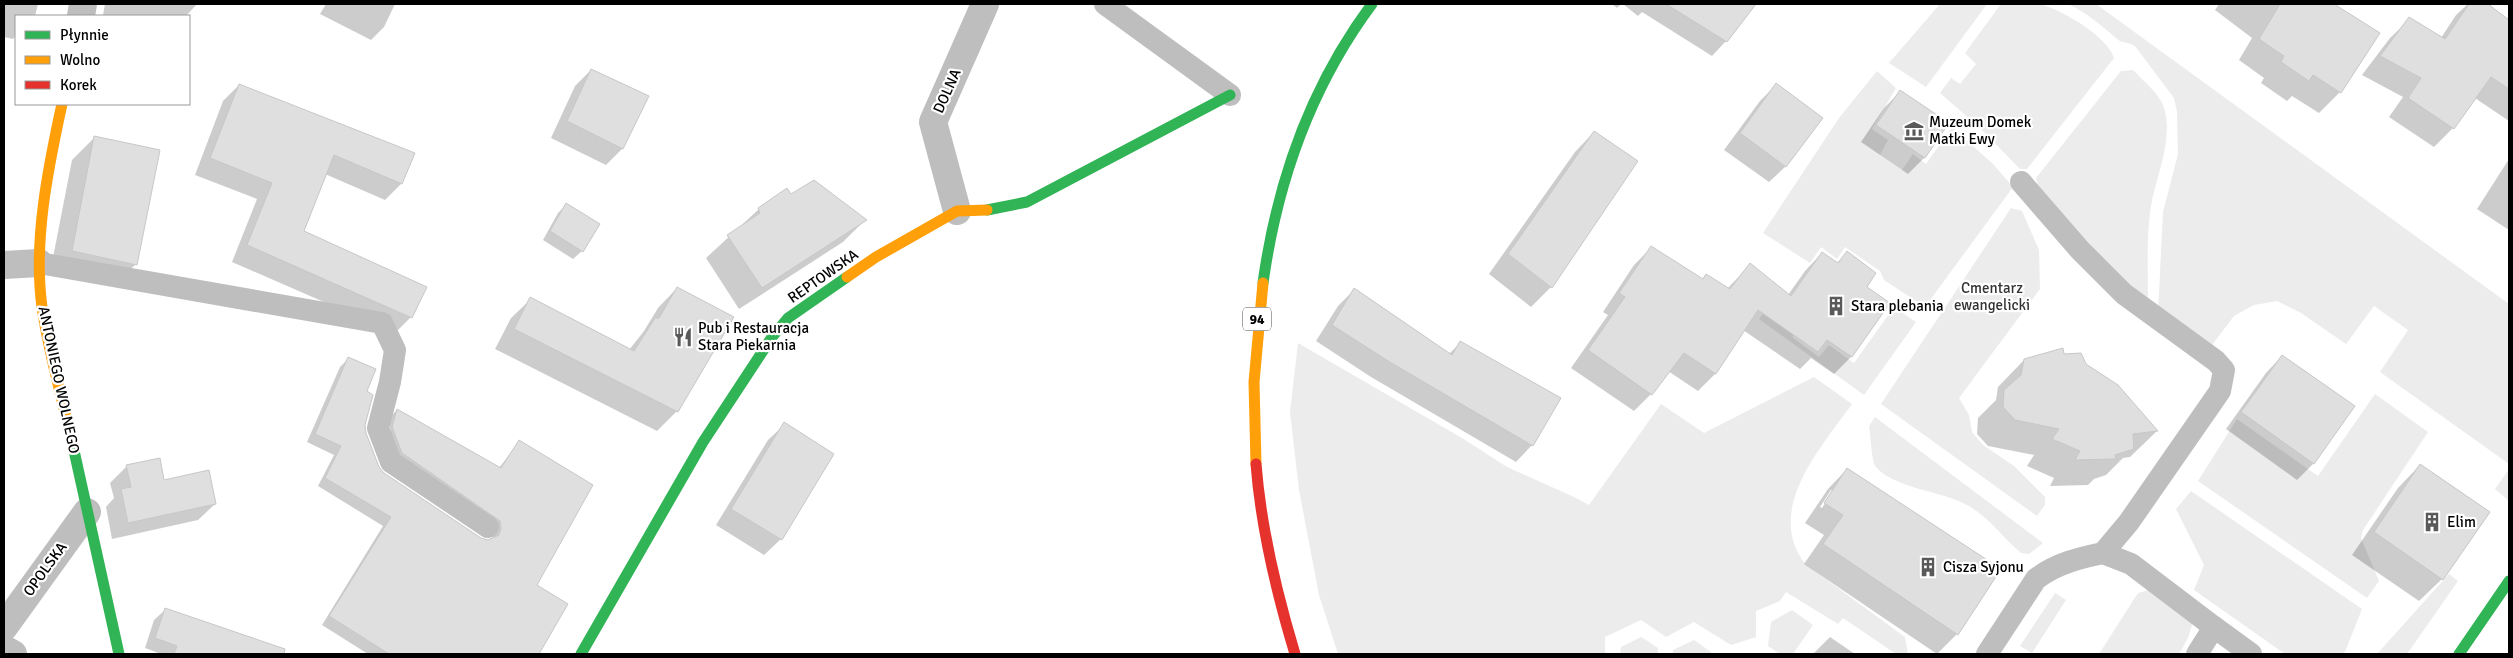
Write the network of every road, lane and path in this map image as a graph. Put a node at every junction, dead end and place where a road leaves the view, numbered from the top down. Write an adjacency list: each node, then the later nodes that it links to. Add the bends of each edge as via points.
1 (985, 4): 7 (street, DOLNA, via 934,122)
2 (1105, 4): 4 (lane)
3 (1372, 4): 20 (street, 94, via 1336,55 1308,110 1287,170 1268,250 1258,312 1252,396 1255,469 1279,606)
4 (1230, 95): 7 (street, REPTOWSKA, via 1027,202 994,210)
5 (62, 105): 8 (street, ANTONIEGO WOLNEGO, via 49,165)
6 (2021, 182): 12 (lane, via 2080,250 2124,294 2224,370 2220,391 2129,522)
7 (957, 211): 19 (street, REPTOWSKA, via 876,257 788,318 703,442)
8 (38, 263): 9 (street); 10 (street, ANTONIEGO WOLNEGO, via 42,307); 11 (lane, via 382,323 395,350 378,428 391,462)
9 (4, 265)
10 (87, 512): 14 (street, OPOLSKA); 18 (street, ANTONIEGO WOLNEGO)
11 (488, 527)
12 (2103, 553): 15 (lane, via 2131,564); 21 (lane, via 2076,559 2036,579)
13 (2509, 581): 24 (street)
14 (4, 627)
15 (2214, 627): 22 (lane); 23 (lane)
16 (4, 649): 17 (street)
17 (14, 654)
18 (119, 654)
19 (581, 654)
20 (1295, 654)
21 (1987, 654)
22 (2197, 654)
23 (2251, 654)
24 (2459, 654)

